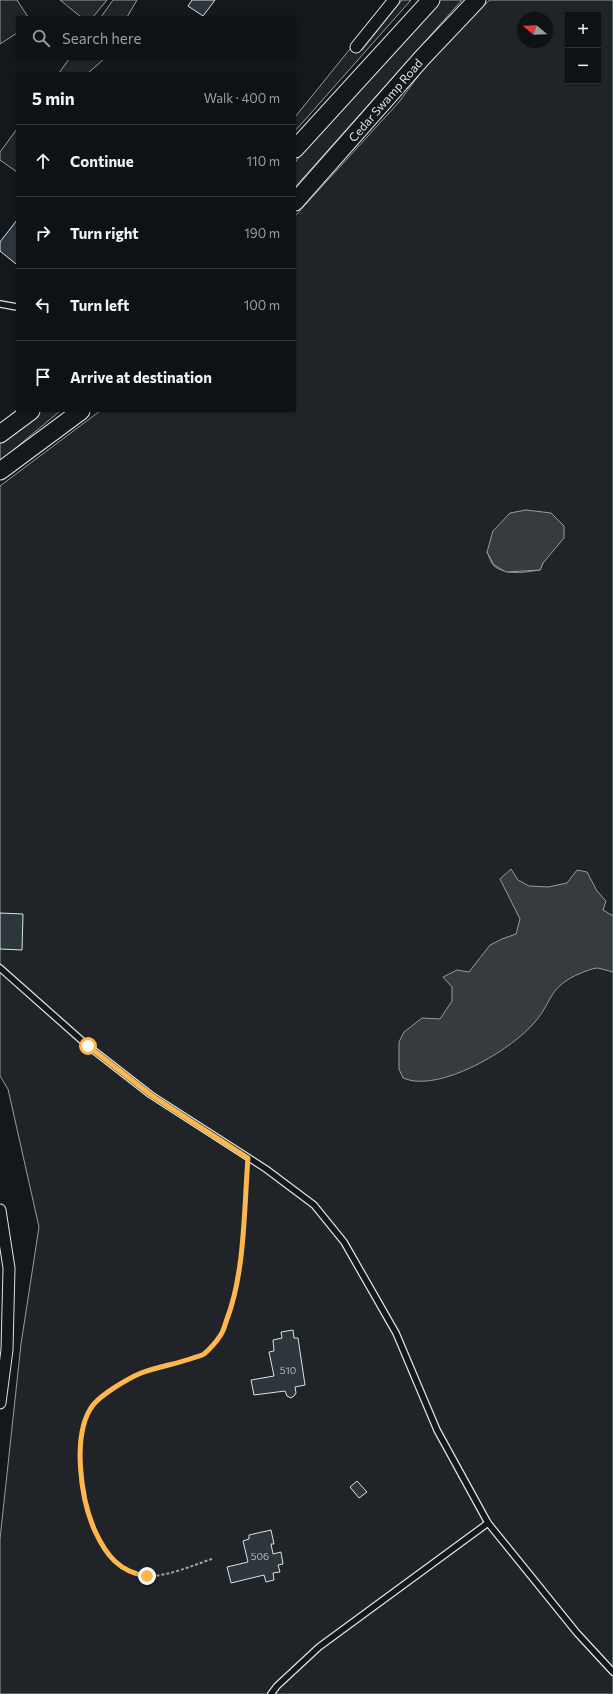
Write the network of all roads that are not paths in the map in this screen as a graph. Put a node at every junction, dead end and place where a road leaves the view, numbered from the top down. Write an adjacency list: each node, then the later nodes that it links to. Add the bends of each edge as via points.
1 (394, 0): 4 (street)
2 (432, 0): 5 (main road)
3 (477, 0): 6 (main road, Cedar Swamp Road, via 422,58)
4 (356, 47)
5 (296, 148)
6 (296, 201)
7 (0, 304): 8 (lane)
8 (16, 306)
9 (30, 412): 11 (main road)
10 (80, 412): 12 (main road)
11 (0, 434)
12 (0, 471)
13 (0, 968): 16 (lane, via 88,1046 151,1095 248,1158 314,1205 344,1242 396,1332 437,1430)
14 (0, 1210): 15 (street, via 9,1268 7,1350)
15 (0, 1403)
16 (488, 1522): 17 (lane, via 577,1633); 18 (lane, via 319,1647)
17 (613, 1672)
18 (271, 1694)

